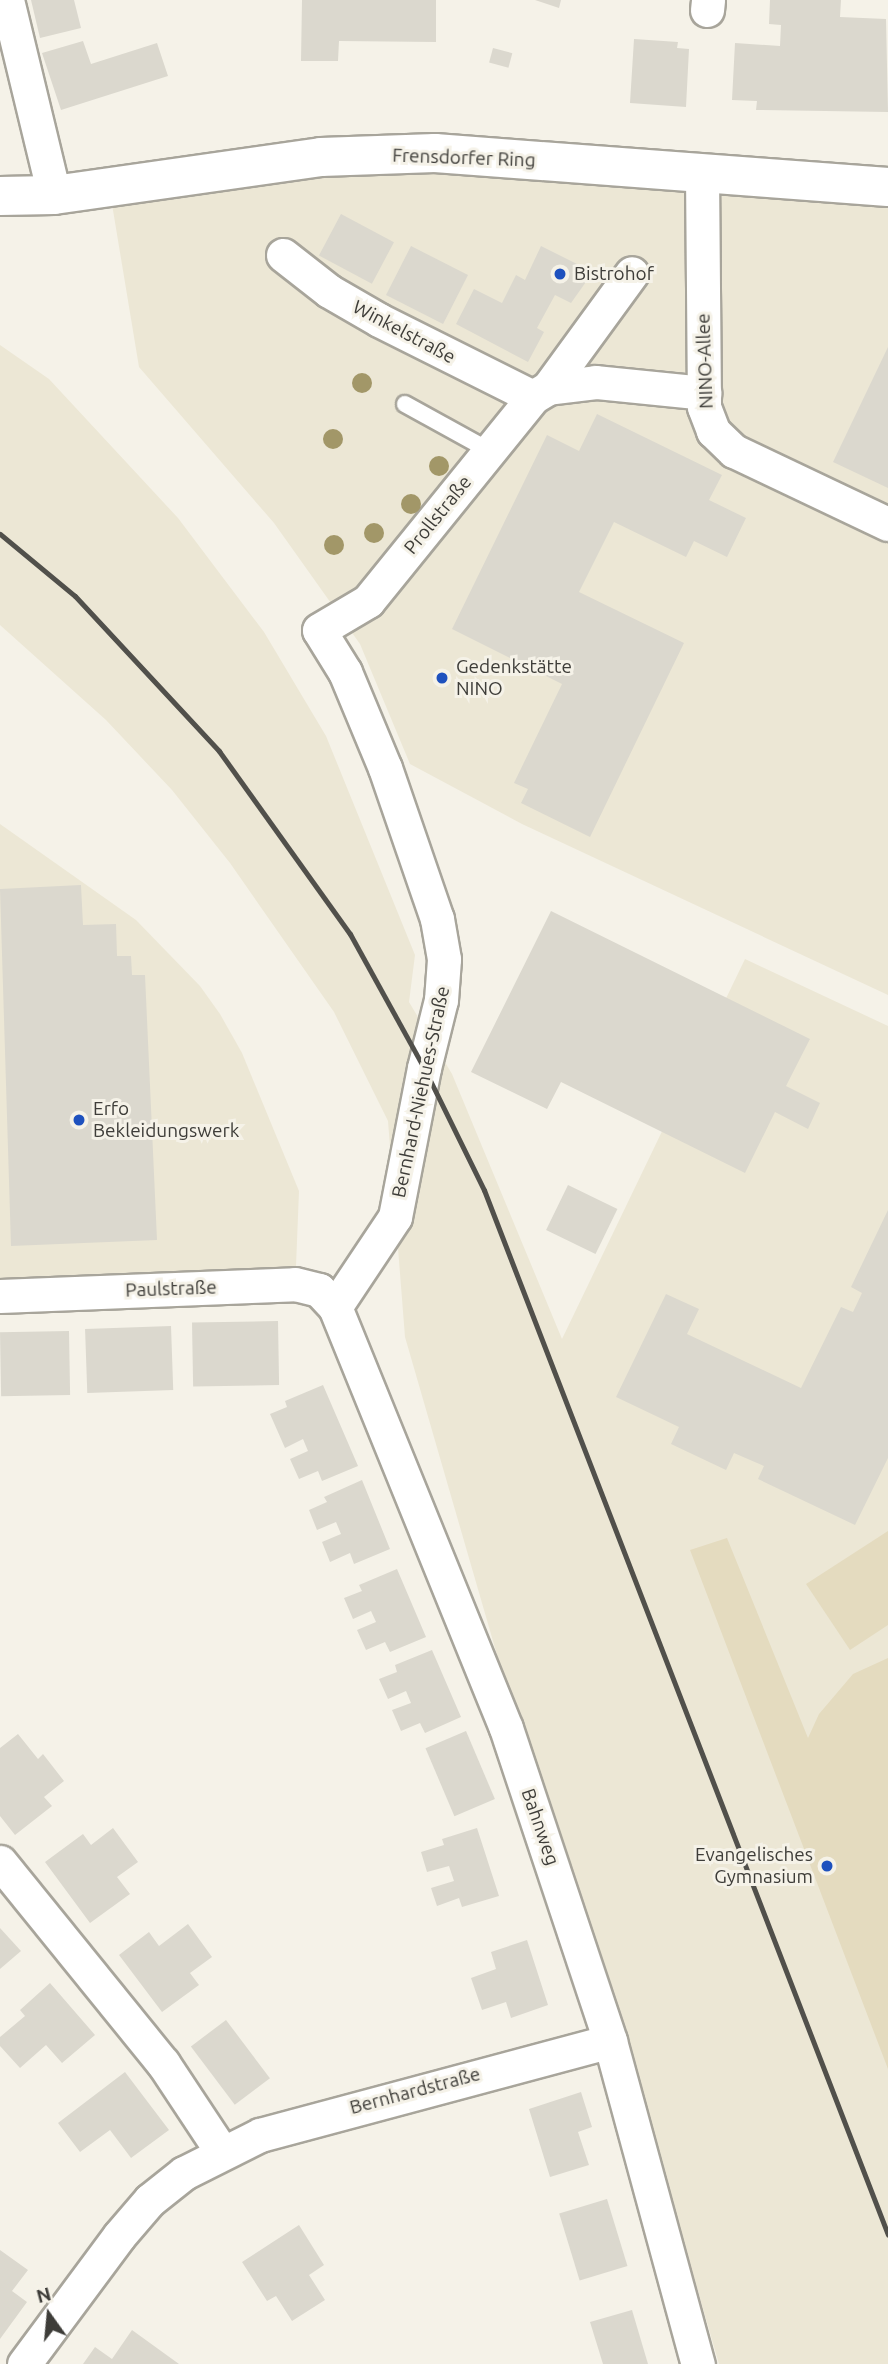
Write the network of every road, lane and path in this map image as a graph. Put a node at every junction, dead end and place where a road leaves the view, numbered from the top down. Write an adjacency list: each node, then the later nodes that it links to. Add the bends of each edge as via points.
1 (7, 0): 4 (street)
2 (702, 173): 3 (street, Frensdorfer Ring); 4 (street, Frensdorfer Ring, via 423,154 321,157); 9 (street, NINO-Allee)
3 (888, 187)
4 (54, 195): 5 (street, Frensdorfer Ring)
5 (4, 202)
6 (283, 255): 8 (street, Winkelstraße, via 329,291 369,314)
7 (632, 273): 8 (street, Prollstraße)
8 (540, 393): 9 (street, via 596,382); 11 (street, Prollstraße)
9 (704, 393): 12 (street, NINO-Allee, via 707,420 722,443)
10 (405, 404): 11 (lane)
11 (490, 451): 13 (street, Prollstraße, via 368,601)
12 (888, 524)
13 (319, 630): 15 (street, Bernhard-Niehues-Straße, via 345,672 385,768 437,919 444,959 442,1000 395,1217)
14 (0, 1296): 15 (street, Paulstraße, via 295,1284 319,1290)
15 (335, 1307): 17 (street, Bahnweg, via 506,1728)
16 (0, 1862): 18 (street, via 163,2063)
17 (610, 2041): 18 (street, Bernhardstraße, via 355,2106 260,2135); 20 (street, Bahnweg)
18 (222, 2152): 19 (street, Bernhardstraße, via 184,2173 150,2200)
19 (24, 2364)
20 (698, 2364)

